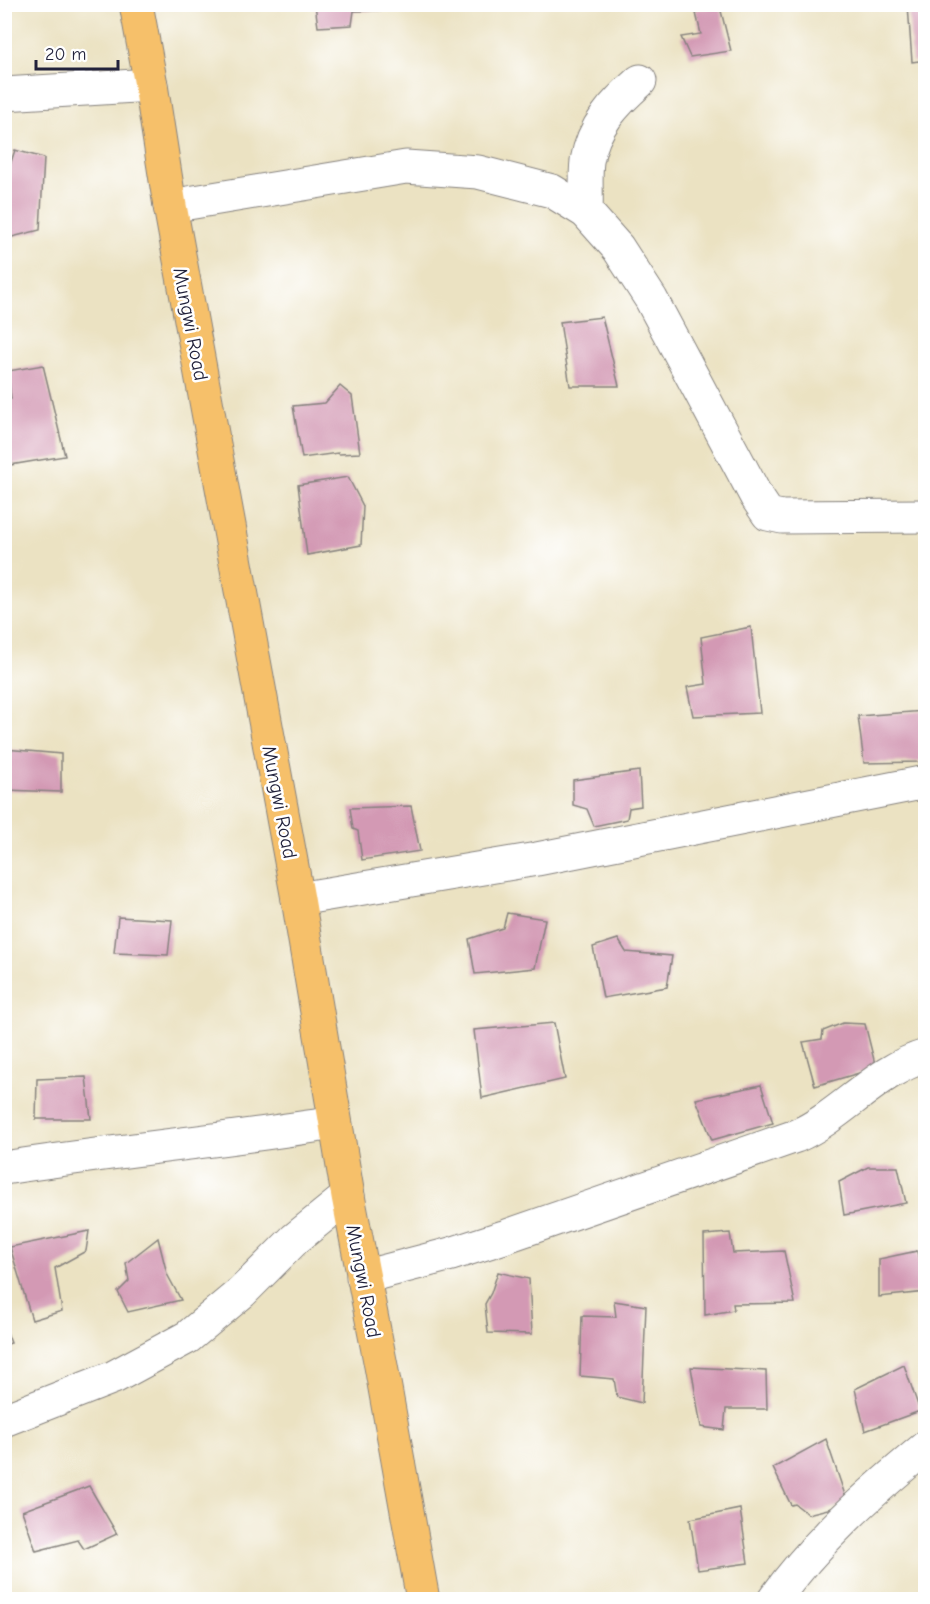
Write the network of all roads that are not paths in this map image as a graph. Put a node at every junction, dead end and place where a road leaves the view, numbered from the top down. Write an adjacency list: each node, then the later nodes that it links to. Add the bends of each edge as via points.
1 (136, 4): 3 (main road, Mungwi Road)
2 (640, 81): 6 (street, via 599,125 587,162)
3 (151, 85): 4 (street); 5 (main road, Mungwi Road)
4 (4, 94)
5 (170, 206): 6 (street, via 406,167 478,172 552,191); 9 (main road, Mungwi Road)
6 (586, 212): 7 (street, via 618,248 651,299 768,514)
7 (926, 516)
8 (926, 782): 9 (street, via 537,860)
9 (298, 899): 11 (main road, Mungwi Road)
10 (926, 1056): 14 (street, via 897,1068 812,1129 796,1136 504,1237)
11 (335, 1123): 12 (street); 13 (main road, Mungwi Road)
12 (4, 1168)
13 (348, 1196): 14 (main road, Mungwi Road); 15 (street, via 188,1337 114,1377)
14 (363, 1277): 17 (main road, Mungwi Road)
15 (4, 1420)
16 (926, 1447): 18 (street, via 824,1539)
17 (423, 1599)
18 (774, 1599)

